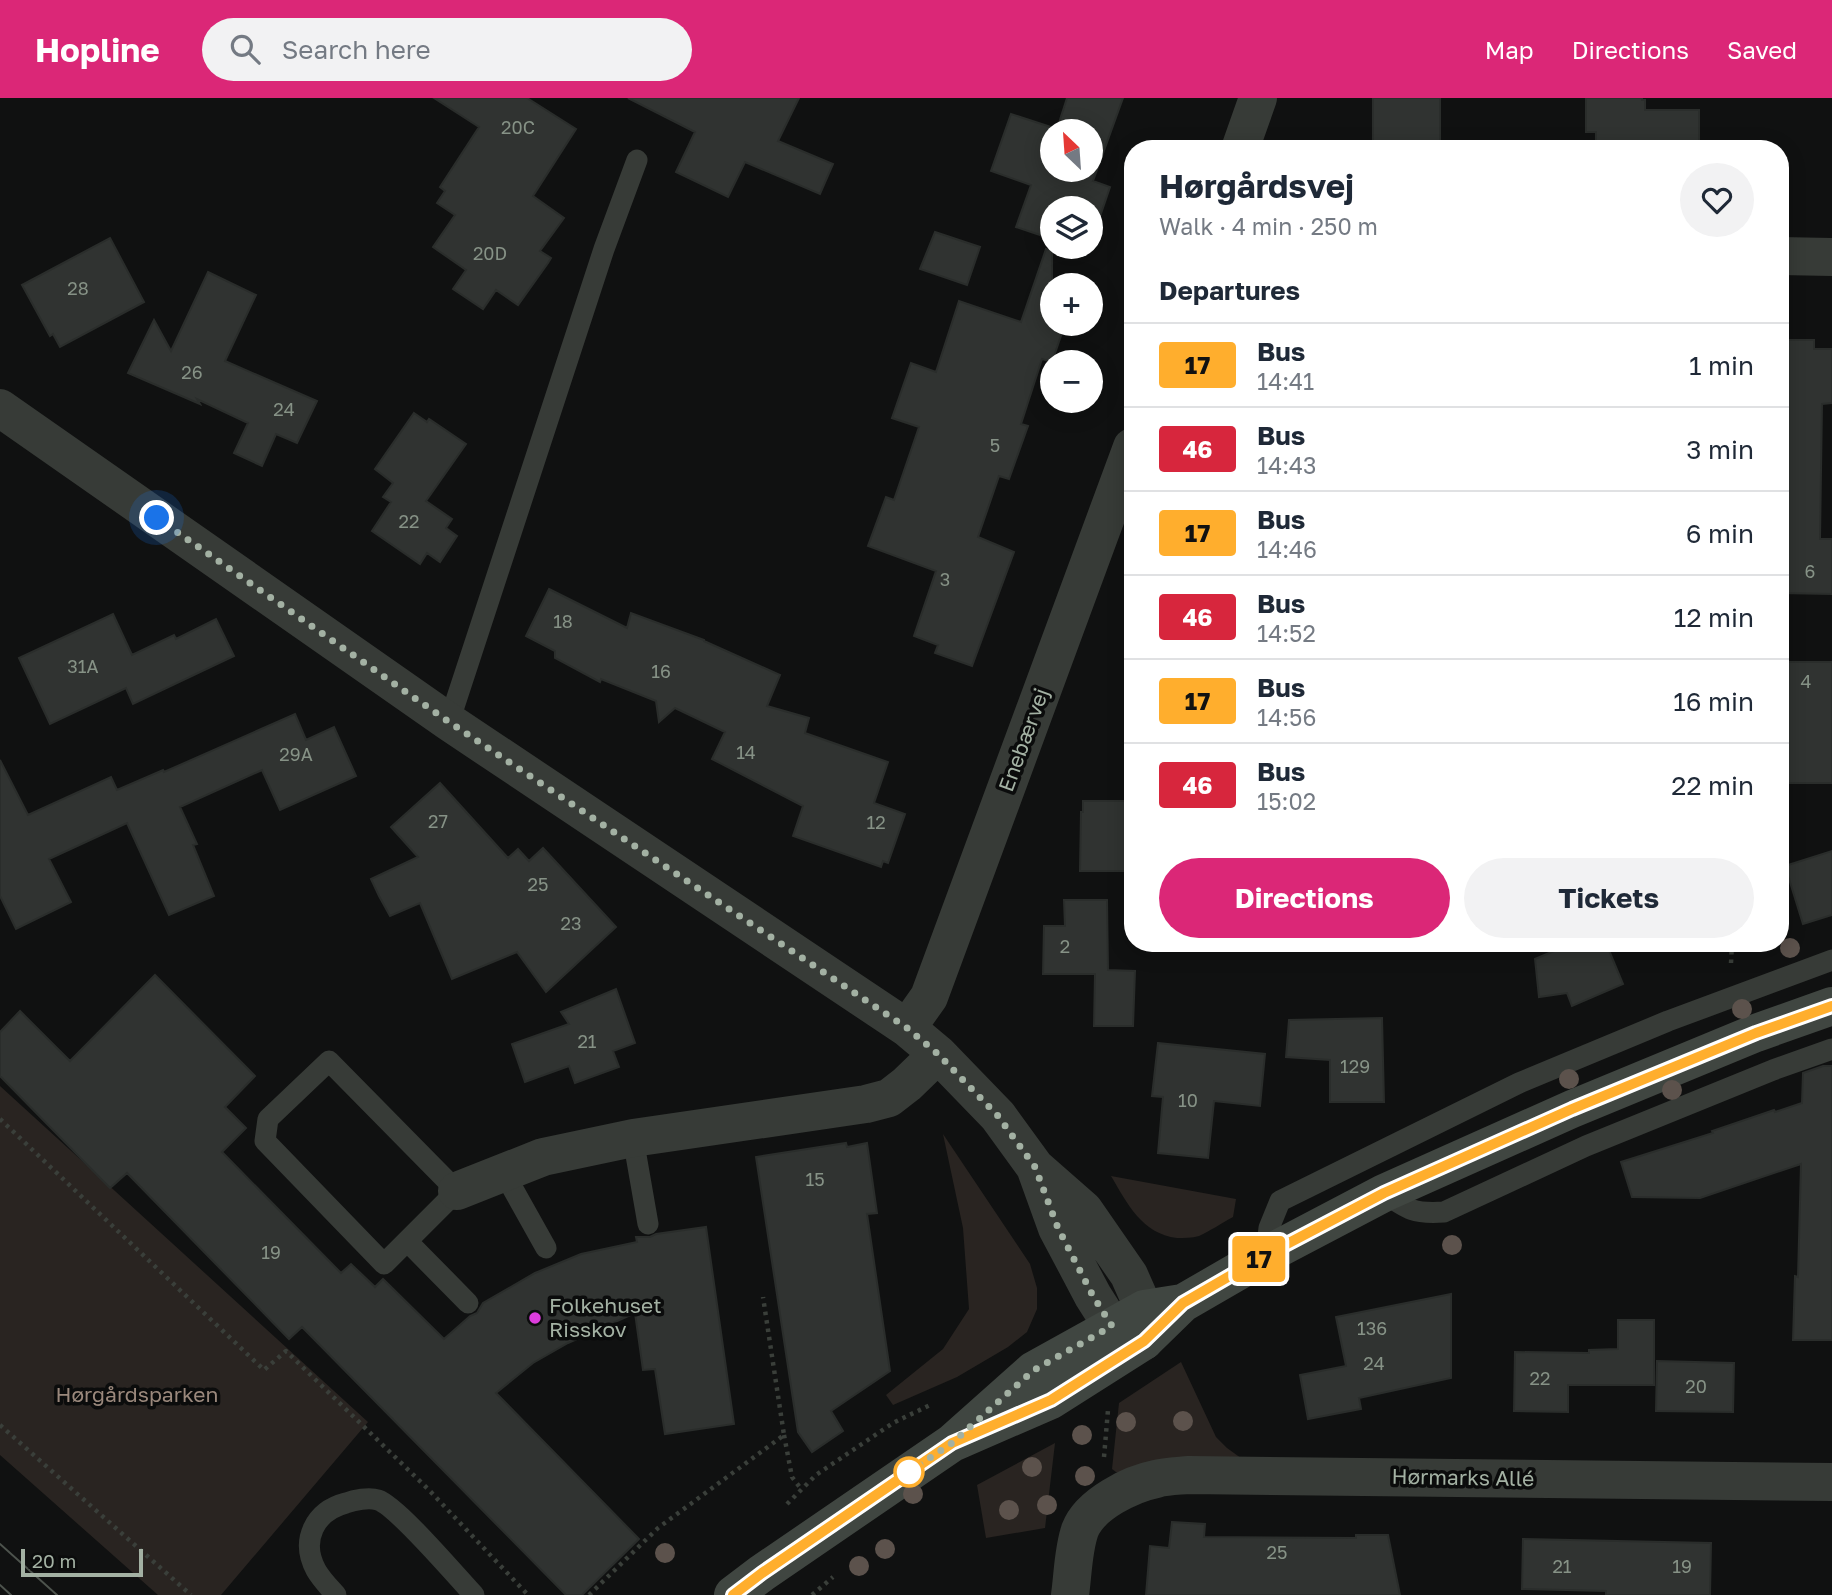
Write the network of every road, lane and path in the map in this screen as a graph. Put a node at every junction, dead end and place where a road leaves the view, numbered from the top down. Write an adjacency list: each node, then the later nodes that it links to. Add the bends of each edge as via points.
1 (1258, 98): 2 (street)
2 (1243, 140)
3 (637, 160): 8 (lane)
4 (1789, 256): 5 (street)
5 (1832, 257)
6 (0, 408): 8 (street)
7 (1124, 469): 11 (street, Enebærvej, via 929,998)
8 (449, 722): 11 (street)
9 (1832, 960): 22 (lane, via 1519,1083 1280,1201 1269,1228)
10 (1832, 1006): 18 (street, via 1572,1109)
11 (907, 1028): 13 (street)
12 (1832, 1049): 18 (lane, via 1586,1146 1444,1212 1407,1209)
13 (938, 1054): 15 (street, via 889,1098); 25 (street, via 998,1116 1035,1167 1084,1210 1129,1275)
14 (0, 1119): 35 (path, via 264,1370 286,1351 429,1490)
15 (633, 1138): 16 (street, via 544,1157); 19 (lane)
16 (504, 1172): 17 (street); 21 (lane)
17 (457, 1191): 20 (lane); 20 (lane, via 329,1061 268,1119 265,1141 384,1264)
18 (1384, 1193): 22 (street)
19 (648, 1224)
20 (407, 1241): 24 (lane)
21 (545, 1248)
22 (1266, 1255): 25 (street, via 1183,1303)
23 (763, 1297): 28 (path)
24 (468, 1303)
25 (1133, 1325): 37 (street, via 1034,1370 952,1443)
26 (1105, 1397): 31 (path, via 1108,1411)
27 (0, 1425): 32 (path)
28 (784, 1435): 30 (path, via 792,1477); 36 (path, via 658,1528)
29 (1832, 1482): 31 (street, Hørmarks Allé, via 1189,1475 1136,1484)
30 (802, 1490)
31 (1101, 1505): 38 (street, via 1080,1529)
32 (191, 1595)
33 (336, 1595): 34 (lane, via 314,1567 310,1534 318,1519 334,1506 378,1500 397,1512)
34 (474, 1595)
35 (528, 1595)
36 (589, 1595)
37 (733, 1595)
38 (1070, 1595)

